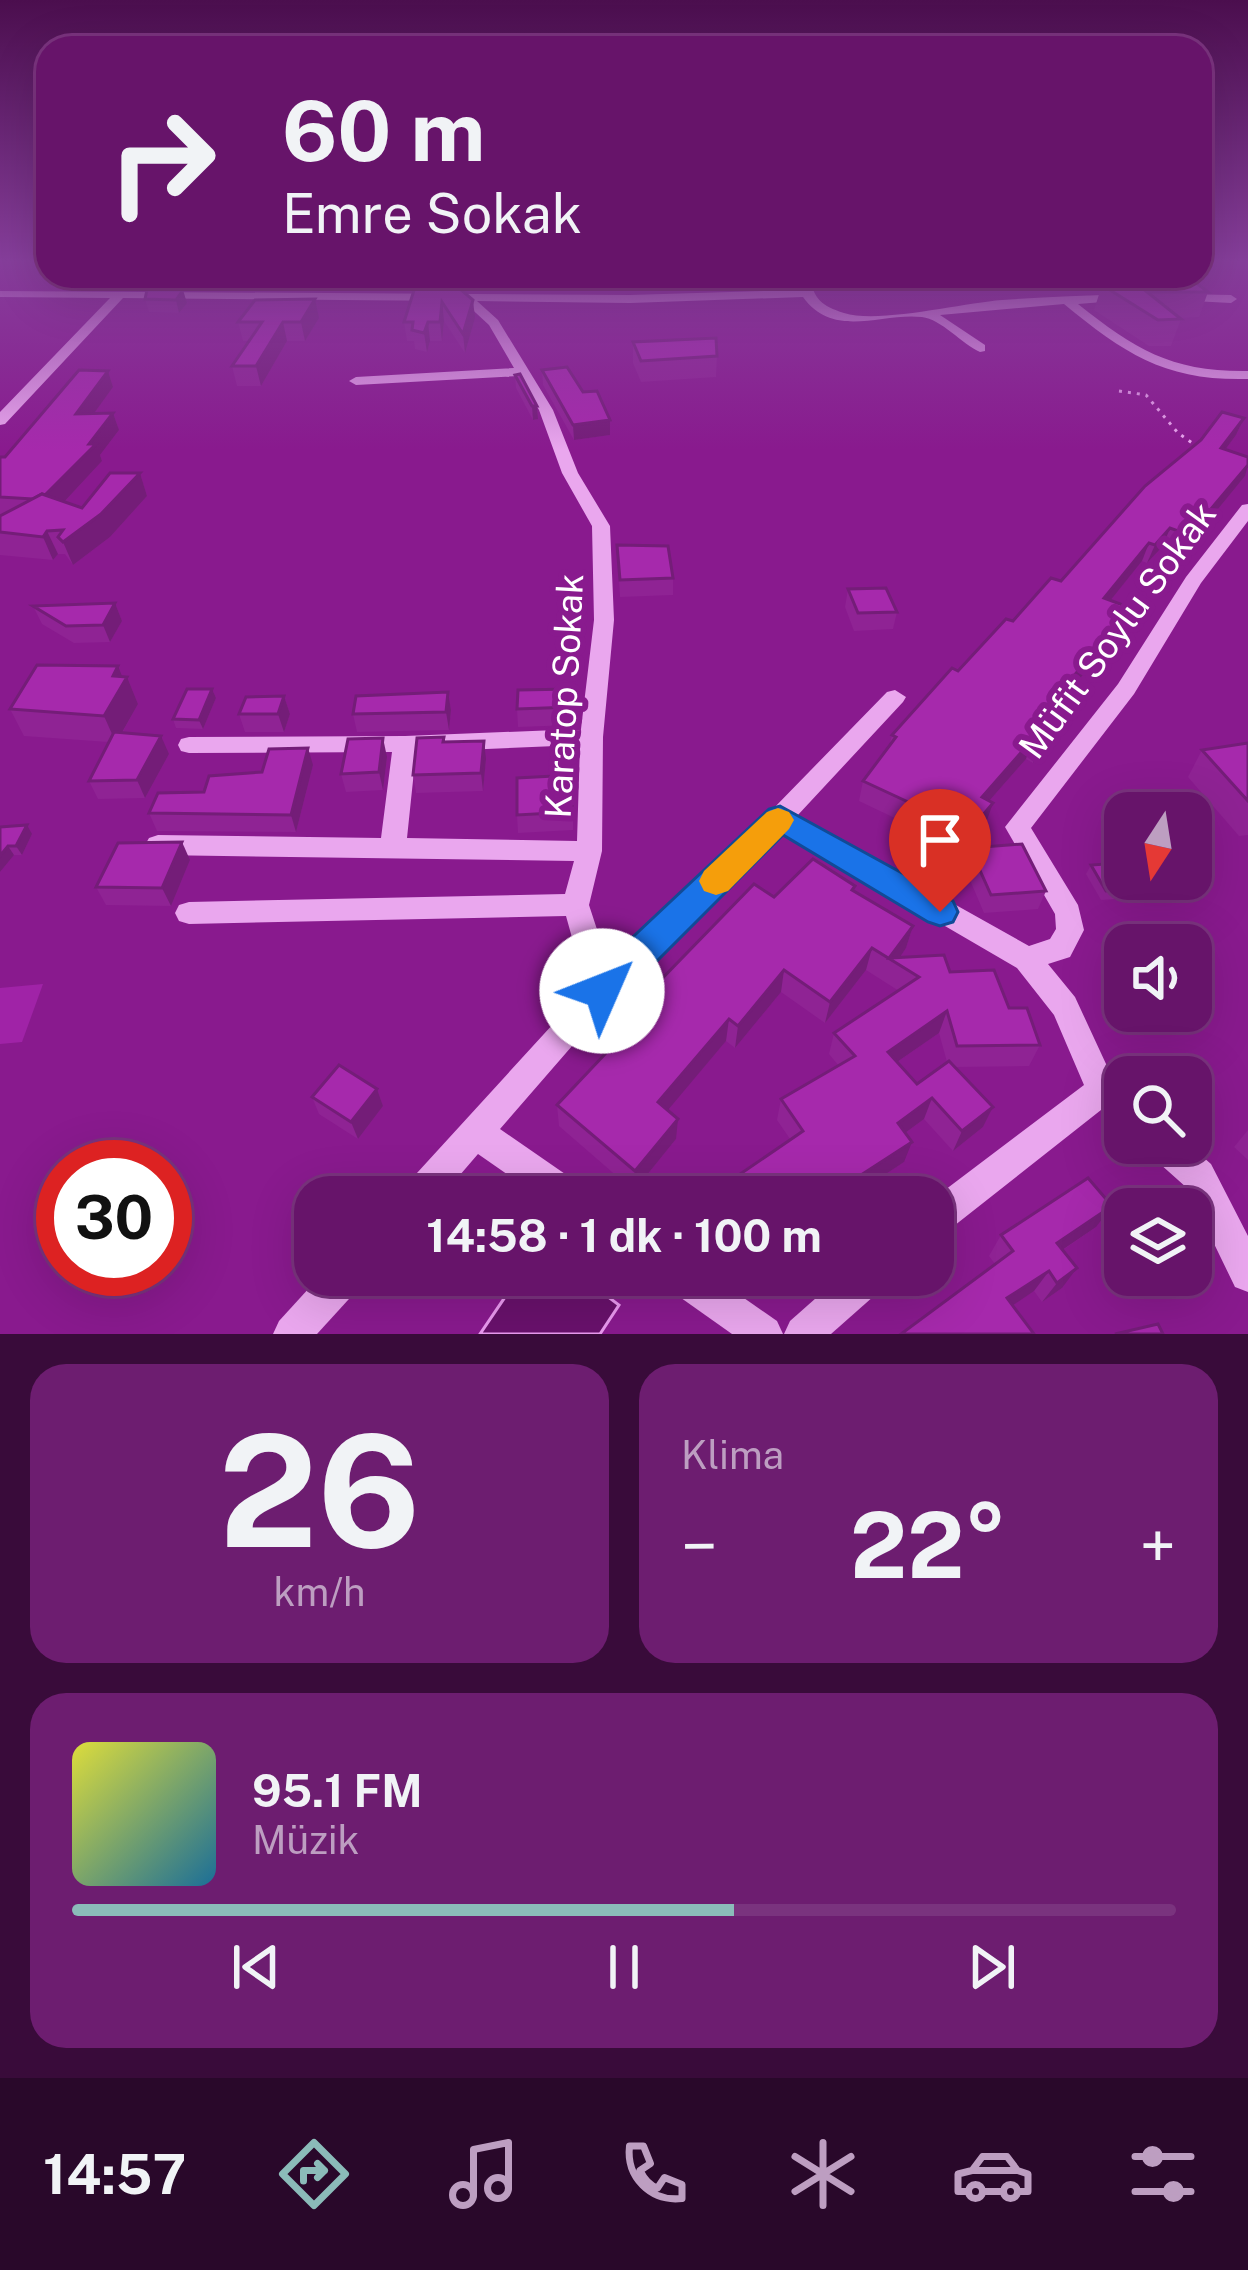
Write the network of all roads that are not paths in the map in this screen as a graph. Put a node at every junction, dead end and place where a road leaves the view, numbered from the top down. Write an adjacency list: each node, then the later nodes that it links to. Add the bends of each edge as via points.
1 (88, 325): 9 (street)
2 (495, 325): 6 (street, Karatop Sokak)
3 (947, 325): 5 (street)
4 (1099, 325): 7 (street, via 1177,373)
5 (980, 348)
6 (520, 372): 8 (street); 12 (street, Karatop Sokak, via 601,526 604,620)
7 (1248, 375)
8 (356, 381)
9 (0, 422)
10 (1248, 509): 21 (street, Müfit Soylu Sokak, via 1126,688 1018,827 1070,930 1060,948)
11 (895, 698): 15 (street)
12 (592, 737): 13 (street); 18 (street, Karatop Sokak)
13 (405, 744): 14 (street); 17 (street)
14 (189, 745)
15 (780, 818): 21 (street); 22 (street)
16 (137, 845): 17 (street)
17 (393, 846): 18 (street)
18 (590, 850): 19 (street, Karatop Sokak)
19 (576, 905): 20 (street); 22 (street)
20 (189, 913)
21 (1027, 959): 23 (street, via 1065,1006)
22 (602, 991): 25 (street)
23 (1104, 1083)
24 (1104, 1107): 29 (street)
25 (477, 1132): 27 (street); 28 (street)
26 (1186, 1164): 30 (street)
27 (437, 1176)
28 (539, 1176)
29 (954, 1207)
30 (1248, 1274)
31 (327, 1296): 35 (street)
32 (710, 1296): 36 (street)
33 (847, 1296): 34 (street)
34 (806, 1333)
35 (292, 1334)
36 (764, 1334)

